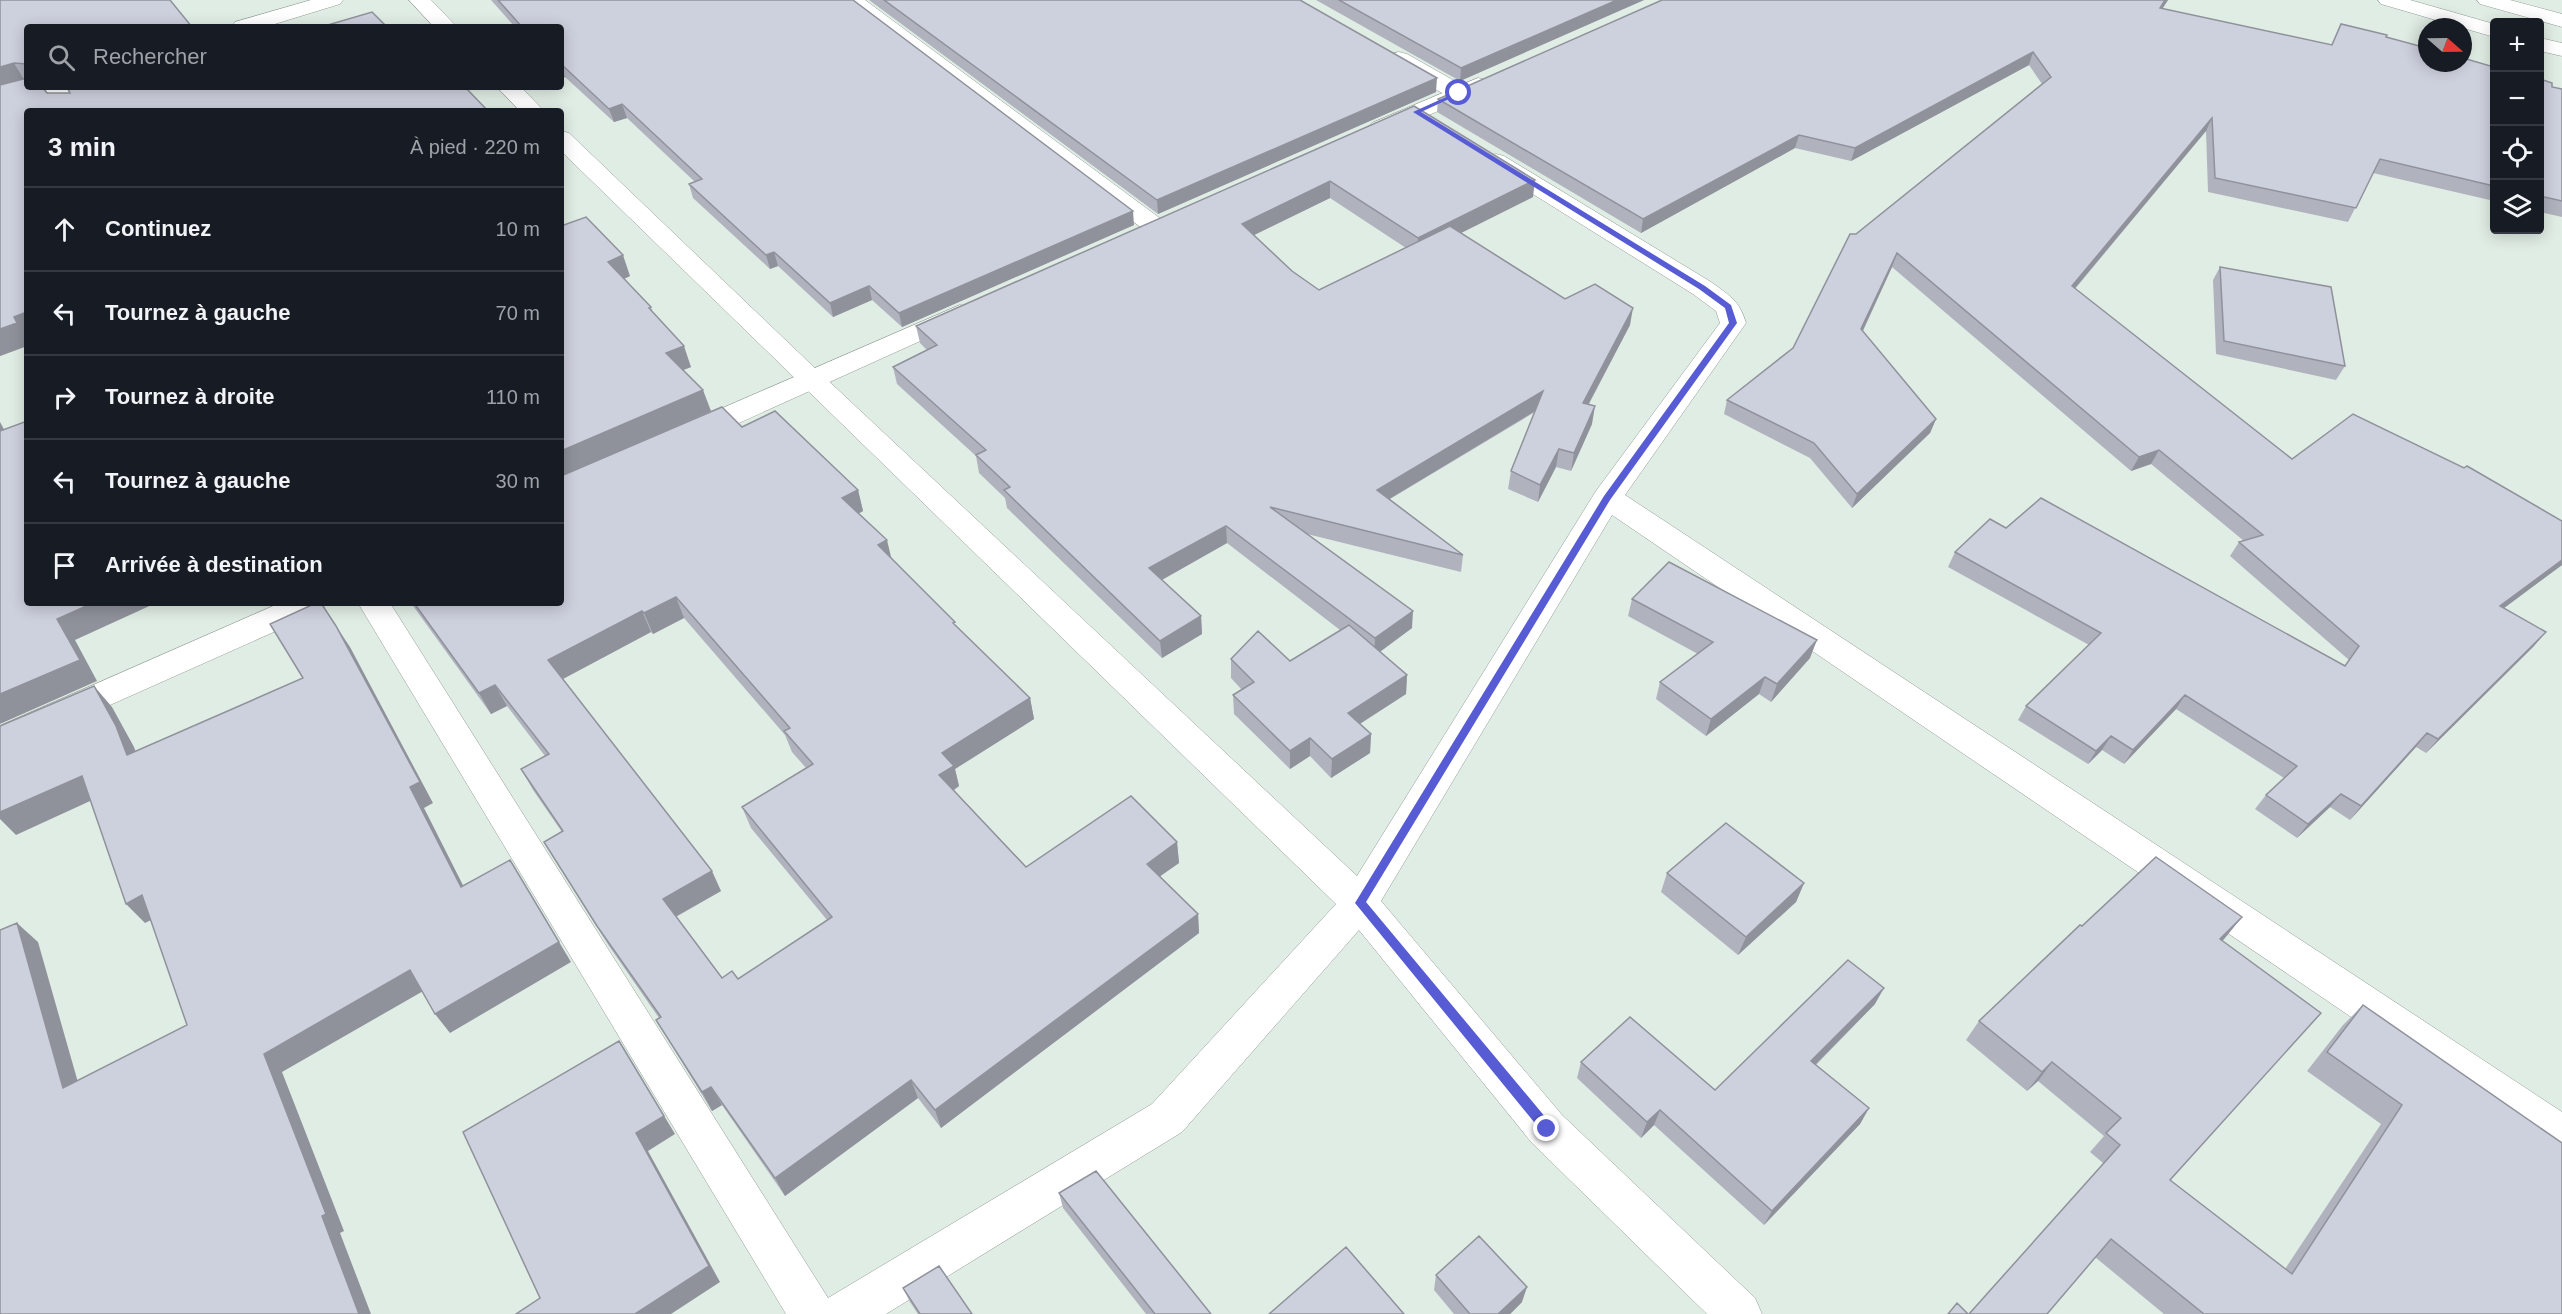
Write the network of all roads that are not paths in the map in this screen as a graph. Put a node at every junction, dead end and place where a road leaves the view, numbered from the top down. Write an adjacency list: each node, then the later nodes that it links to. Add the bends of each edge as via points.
1 (333, 0): 7 (main road)
2 (418, 0): 8 (main road)
3 (852, 0): 22 (main road)
4 (2388, 0): 9 (main road)
5 (2487, 0): 6 (main road)
6 (2562, 21)
7 (253, 24)
8 (443, 24)
9 (2490, 30)
10 (2544, 45): 12 (main road)
11 (1377, 47): 16 (main road)
12 (2562, 50)
13 (1503, 74): 16 (main road)
14 (57, 90): 17 (main road)
15 (511, 90): 18 (main road)
16 (1459, 93): 19 (main road)
17 (68, 108)
18 (530, 108)
19 (1416, 112): 20 (main road); 26 (main road, via 1728,307 1733,323)
20 (1362, 136)
21 (564, 141): 24 (main road)
22 (1156, 227)
23 (983, 303): 24 (main road)
24 (810, 379): 25 (main road); 30 (main road)
25 (669, 442)
26 (1607, 498): 30 (main road); 31 (main road)
27 (303, 606): 29 (main road)
28 (376, 606): 32 (main road)
29 (0, 741)
30 (1360, 903): 33 (main road, via 1167,1118); 34 (main road, via 1547,1129)
31 (2562, 1136)
32 (812, 1314)
33 (844, 1314)
34 (1739, 1314)

